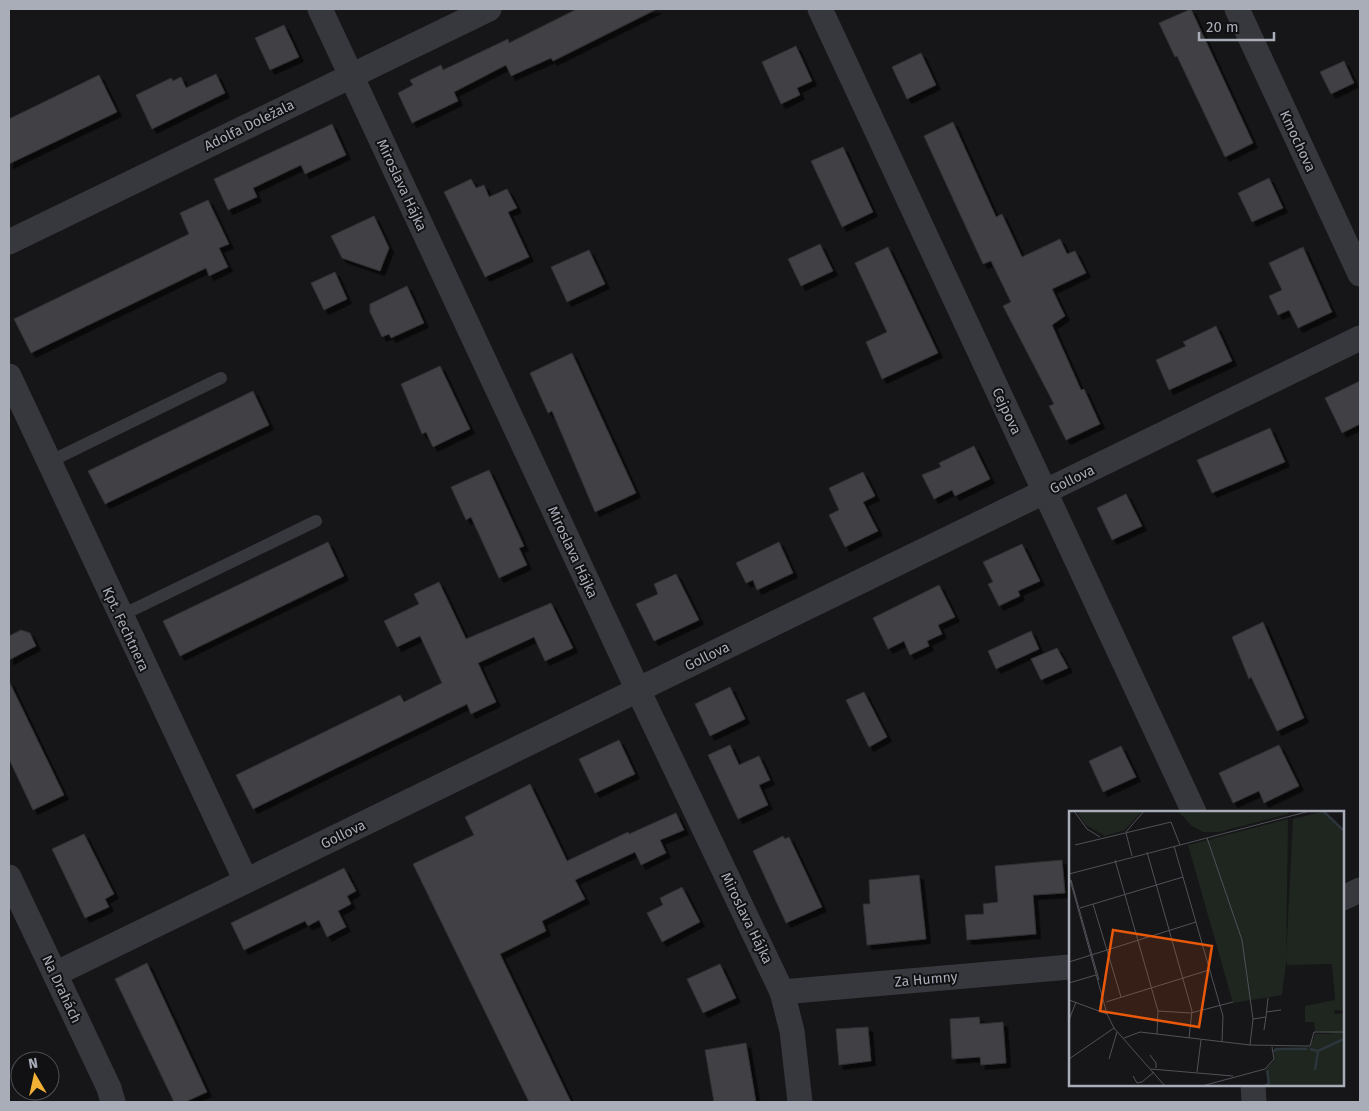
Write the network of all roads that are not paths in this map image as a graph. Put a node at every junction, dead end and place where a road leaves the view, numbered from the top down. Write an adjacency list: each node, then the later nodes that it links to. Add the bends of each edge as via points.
1 (320, 9): 5 (street, Miroslava Hájka)
2 (490, 9): 5 (street, Adolfa Doležala)
3 (820, 9): 12 (street, Cejpova)
4 (1237, 9): 7 (street, Kmochova)
5 (352, 76): 6 (street, Adolfa Doležala); 15 (street, Miroslava Hájka)
6 (9, 242)
7 (1360, 274)
8 (1360, 338): 12 (street, Gollova)
9 (9, 376): 11 (street, Kpt. Fechtnera)
10 (222, 378): 11 (lane)
11 (49, 462): 14 (street, Kpt. Fechtnera)
12 (1045, 492): 15 (street, Gollova); 16 (street, Cejpova)
13 (316, 521): 14 (lane)
14 (120, 616): 18 (street, Kpt. Fechtnera)
15 (638, 690): 18 (street, Gollova); 23 (street, Miroslava Hájka)
16 (1194, 811)
17 (9, 877): 22 (street, Na Drahách)
18 (246, 881): 22 (street, Gollova)
19 (1360, 890): 20 (street)
20 (1344, 898)
21 (1069, 966): 23 (street, Za Humny)
22 (55, 974): 25 (street, Na Drahách, via 109,1088)
23 (782, 992): 26 (street, Miroslava Hájka, via 792,1031)
24 (1253, 1086): 27 (street)
25 (112, 1102)
26 (800, 1102)
27 (1254, 1102)

